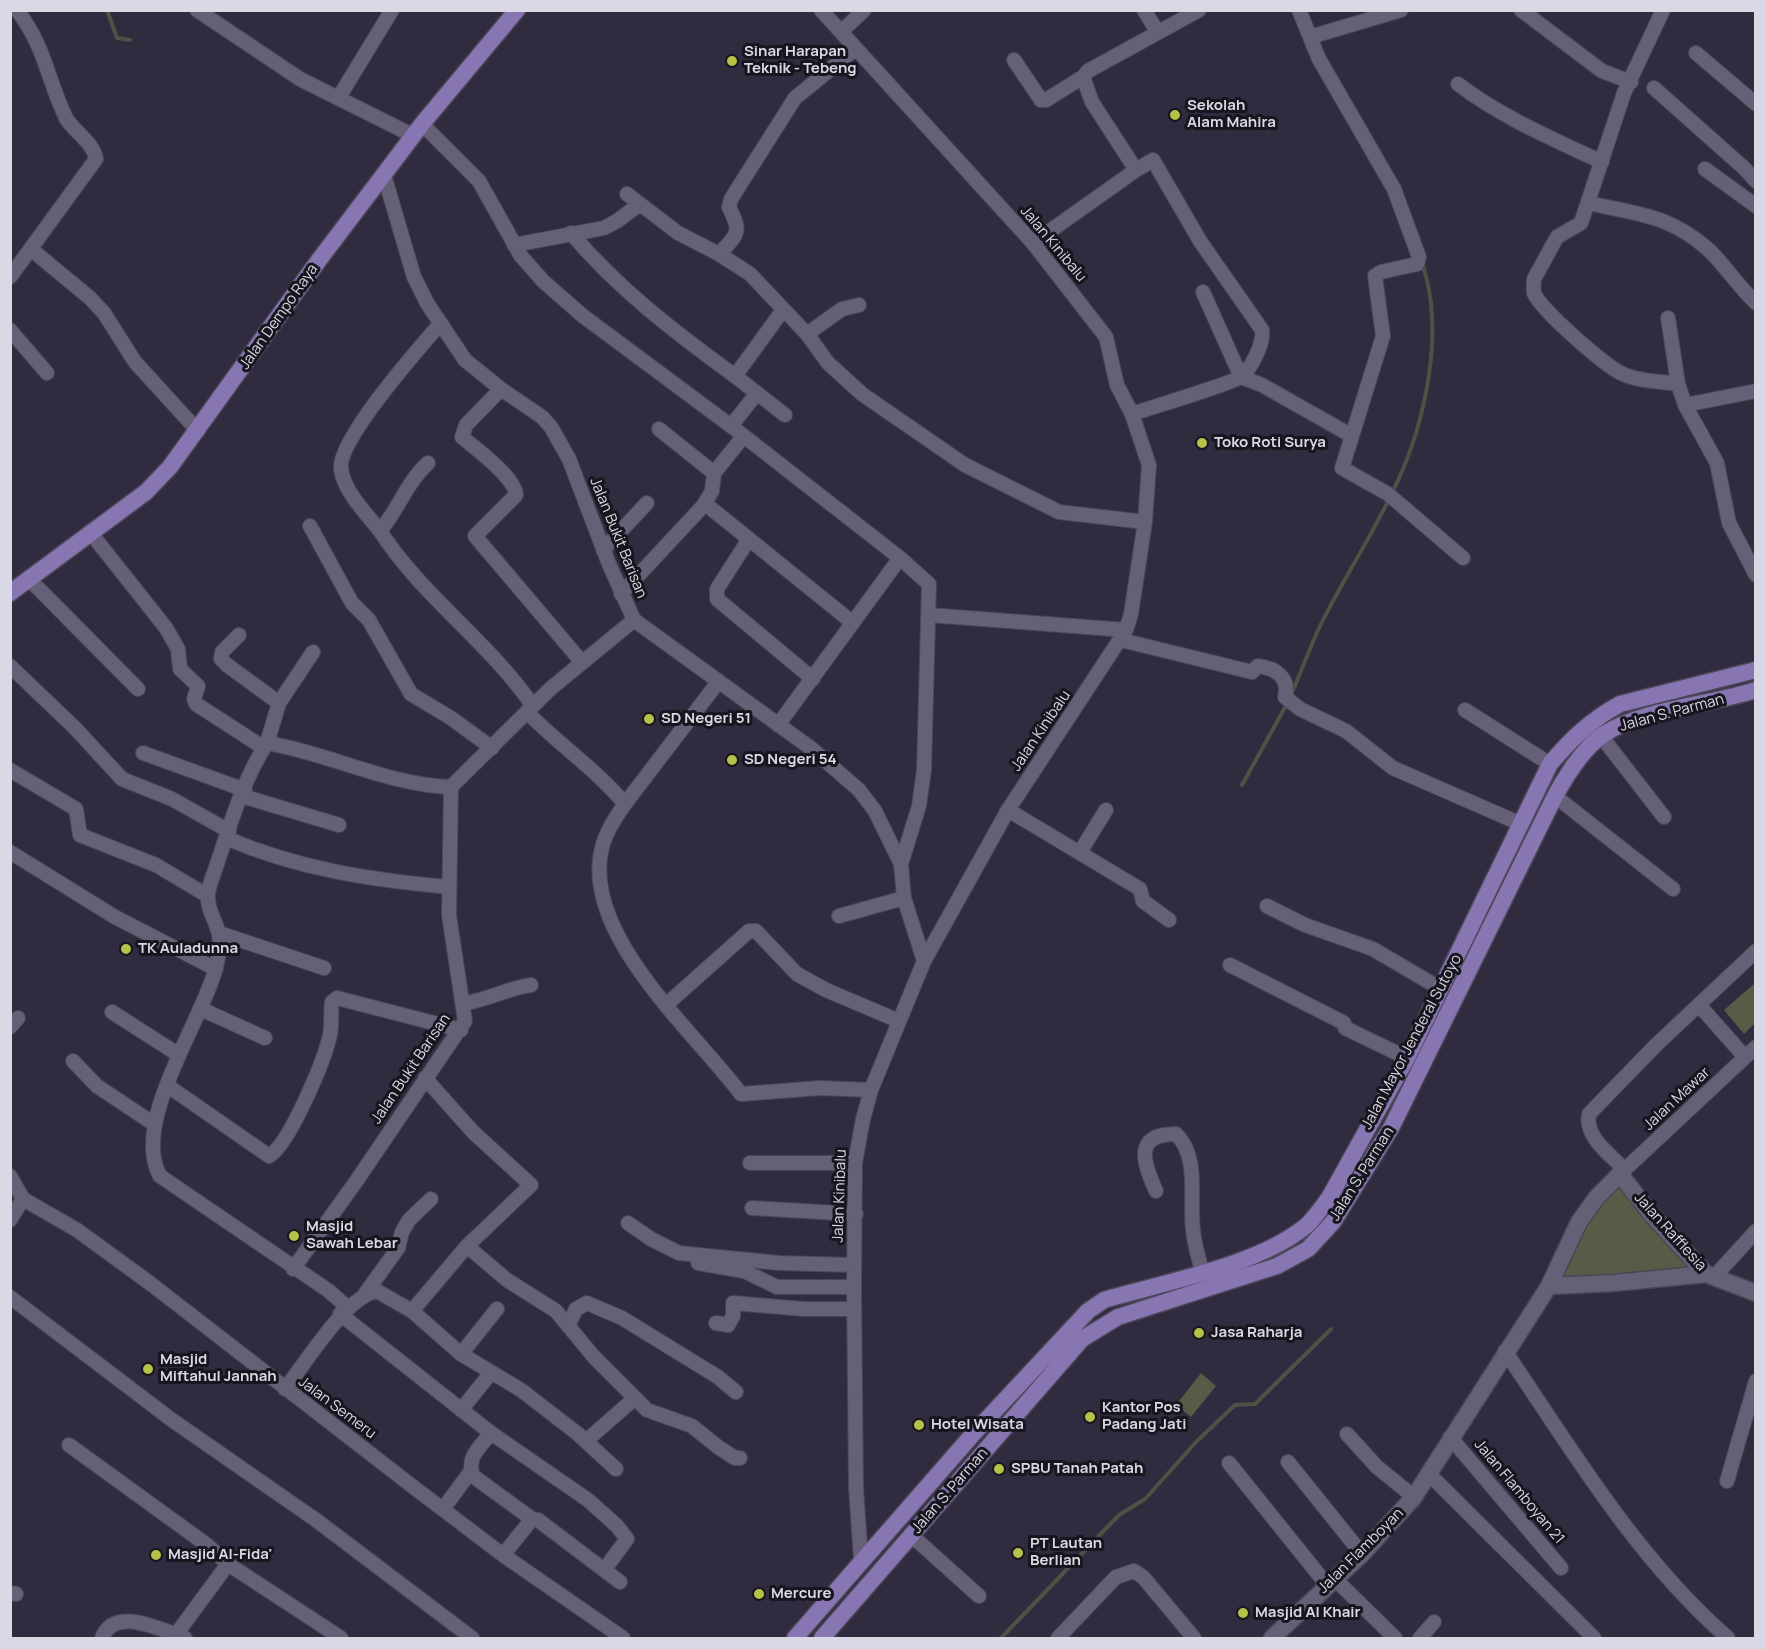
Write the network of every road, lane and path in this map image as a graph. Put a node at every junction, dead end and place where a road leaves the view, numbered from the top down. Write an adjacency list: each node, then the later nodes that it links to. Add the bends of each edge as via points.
1 (17, 10): 38 (street, via 39,44 67,118 96,159)
2 (197, 10): 23 (street, via 275,64)
3 (392, 10): 23 (street)
4 (517, 10): 25 (main road, Jalan Dempo Raya)
5 (821, 10): 14 (street, Jalan Kinibalu)
6 (864, 10): 14 (street)
7 (1144, 10): 13 (street)
8 (1200, 10): 13 (street)
9 (1299, 10): 15 (street)
10 (1401, 10): 15 (street)
11 (1521, 10): 20 (street, via 1602,71)
12 (1663, 10): 20 (street)
13 (1157, 31): 19 (street)
14 (841, 32): 16 (street, Jalan Kinibalu)
15 (1313, 37): 62 (street, via 1318,59 1400,203 1419,256 1417,264 1376,276 1383,336)
16 (855, 49): 36 (street, Jalan Kinibalu); 39 (street, via 795,98 731,199 729,207 738,226 737,235)
17 (1695, 53): 24 (street)
18 (1014, 60): 19 (street, via 1041,100)
19 (1083, 77): 28 (street, via 1092,102)
20 (1631, 82): 26 (street)
21 (1458, 84): 26 (street, via 1512,118)
22 (1654, 88): 30 (street)
23 (339, 97): 25 (street)
24 (1755, 104)
25 (418, 130): 29 (main road, Jalan Dempo Raya); 37 (street, via 479,181)
26 (1602, 162): 32 (street)
27 (1705, 169): 34 (street)
28 (1136, 170): 36 (street); 51 (street, via 1155,162 1200,241 1262,330 1258,351)
29 (384, 175): 46 (street, Jalan Bukit Barisan, via 414,277); 61 (main road, Jalan Dempo Raya)
30 (1755, 181)
31 (627, 194): 33 (street)
32 (1588, 203): 42 (street, via 1679,226 1710,251); 52 (street, via 1581,223 1557,237 1534,279 1534,293 1557,320 1614,370 1636,379)
33 (640, 204): 35 (street, via 613,224); 39 (street, via 678,233)
34 (1755, 206)
35 (572, 233): 37 (street); 50 (street, via 607,272 664,324)
36 (1033, 243): 57 (street, Jalan Kinibalu, via 1106,337 1117,385)
37 (514, 245): 59 (street, via 530,268 583,316)
38 (32, 250): 40 (street); 61 (street, via 104,313 135,362)
39 (719, 254): 44 (street, via 750,274)
40 (10, 277)
41 (1203, 292): 51 (street)
42 (1755, 303)
43 (859, 305): 48 (street, via 842,309)
44 (783, 310): 48 (street); 50 (street)
45 (1668, 318): 52 (street)
46 (440, 324): 53 (street, Jalan Bukit Barisan, via 465,360); 70 (street, via 383,394 342,454 344,481)
47 (10, 330): 49 (street)
48 (807, 334): 68 (street, via 828,363 862,394 964,465 1059,512)
49 (47, 373)
50 (735, 376): 55 (street)
51 (1241, 377): 57 (street); 62 (street)
52 (1678, 384): 56 (street)
53 (501, 389): 73 (street, Jalan Bukit Barisan, via 551,427 569,459); 86 (street, via 466,425 462,436 508,478 516,495 474,536)
54 (1755, 392): 56 (street)
55 (757, 393): 58 (street); 59 (street)
56 (1685, 405): 76 (street, via 1717,463 1729,523)
57 (1132, 414): 68 (street, Jalan Kinibalu, via 1149,465)
58 (785, 416)
59 (731, 426): 63 (street)
60 (659, 429): 65 (street)
61 (198, 431): 71 (main road, Jalan Dempo Raya, via 146,492)
62 (1352, 436): 75 (street, via 1342,468 1388,494)
63 (743, 437): 65 (street); 74 (street)
64 (428, 463): 70 (street)
65 (714, 473): 67 (street, via 712,491)
66 (647, 503): 73 (street)
67 (703, 506): 72 (street); 79 (street)
68 (1145, 522): 83 (street, Jalan Kinibalu, via 1131,614)
69 (310, 526): 99 (street, via 352,603 369,620 411,694)
70 (380, 531): 94 (street, via 436,597 514,677)
71 (90, 532): 77 (main road, Jalan Dempo Raya); 98 (street, via 166,628 180,669 198,686 196,704)
72 (749, 539): 82 (street); 89 (street, via 717,589 717,599)
73 (603, 550): 79 (street, Jalan Bukit Barisan)
74 (900, 558): 80 (street, via 929,584); 82 (street)
75 (1463, 558)
76 (1755, 575)
77 (28, 578): 78 (main road, Jalan Dempo Raya); 91 (street)
78 (10, 593)
79 (621, 594): 81 (street, Jalan Bukit Barisan)
80 (929, 615): 83 (street); 115 (street, via 924,770 919,806)
81 (634, 620): 86 (street); 90 (street, Jalan Bukit Barisan)
82 (854, 623): 89 (street)
83 (1124, 635): 107 (street, Jalan Kinibalu); 110 (street, via 1252,672 1262,666 1282,675 1287,699 1346,731 1393,768)
84 (239, 636): 93 (street, via 222,652 221,658)
85 (313, 652): 93 (street)
86 (581, 661): 94 (street)
87 (10, 666): 112 (street, via 122,779 172,799)
88 (1755, 670): 101 (main road, Jalan Mayor Jenderal Sutoyo, via 1620,704 1584,727)
89 (813, 679): 96 (street)
90 (719, 681): 96 (street, Jalan Bukit Barisan); 106 (street)
91 (138, 689)
92 (1755, 690): 97 (main road, Jalan S. Parman, via 1623,724)
93 (279, 703): 98 (street)
94 (530, 709): 99 (street); 106 (street, via 555,741)
95 (1465, 710): 101 (street)
96 (778, 725): 115 (street, Jalan Bukit Barisan, via 841,771 859,790 875,811)
97 (1601, 736): 105 (main road, Jalan S. Parman, via 1581,756); 109 (street)
98 (265, 746): 103 (street, via 294,748 385,775); 104 (street)
99 (492, 748): 103 (street)
100 (143, 753): 104 (street)
101 (1550, 764): 110 (main road, Jalan Mayor Jenderal Sutoyo)
102 (10, 770): 118 (street, via 76,809 80,834 156,865)
103 (451, 787): 116 (street, Jalan Bukit Barisan)
104 (243, 793): 111 (street); 112 (street)
105 (1555, 796): 117 (street); 129 (main road, Jalan S. Parman)
106 (625, 804): 133 (street, via 603,844 603,905 638,969)
107 (1008, 810): 114 (street); 125 (street, Jalan Kinibalu)
108 (1106, 810): 114 (street)
109 (1664, 818)
110 (1521, 824): 129 (main road, Jalan Mayor Jenderal Sutoyo)
111 (339, 825)
112 (227, 835): 116 (street, via 267,855 356,878); 118 (street)
113 (10, 852): 128 (street, via 115,917)
114 (1080, 852): 122 (street, via 1140,889 1143,900)
115 (901, 864): 119 (street, Jalan Bukit Barisan)
116 (449, 887): 132 (street, Jalan Bukit Barisan, via 449,915)
117 (1674, 889)
118 (208, 896): 123 (street)
119 (904, 898): 121 (street); 125 (street, Jalan Bukit Barisan)
120 (1267, 906): 131 (street, via 1305,925 1373,949)
121 (840, 916)
122 (1169, 920)
123 (219, 933): 127 (street); 128 (street)
124 (1755, 951): 134 (street)
125 (924, 961): 137 (street, Jalan Kinibalu)
126 (1230, 965): 142 (street)
127 (324, 968)
128 (216, 969): 135 (street)
129 (1457, 977): 131 (main road, Jalan Mayor Jenderal Sutoyo); 202 (main road, Jalan S. Parman, via 1391,1128 1334,1222 1308,1249 1277,1266 1118,1317 1089,1334)
130 (531, 985): 132 (street)
131 (1441, 989): 142 (main road, Jalan Mayor Jenderal Sutoyo)
132 (465, 1004): 138 (street, Jalan Bukit Barisan)
133 (667, 1004): 137 (street, via 749,931 756,931 797,974); 147 (street, via 741,1094 820,1088)
134 (1699, 1005): 143 (street); 151 (street, via 1589,1114 1591,1134)
135 (201, 1009): 139 (street); 141 (street)
136 (112, 1012): 141 (street)
137 (899, 1021): 147 (street, Jalan Kinibalu)
138 (461, 1030): 145 (street, Jalan Bukit Barisan); 146 (street, via 337,998 332,1002 330,1038 312,1084 287,1134 269,1156)
139 (265, 1038)
140 (1755, 1047): 143 (street, Jalan Mawar)
141 (179, 1055): 146 (street)
142 (1407, 1058): 165 (main road, Jalan Mayor Jenderal Sutoyo, via 1329,1198 1307,1225 1267,1249)
143 (1745, 1058): 151 (street, Jalan Mawar)
144 (73, 1061): 148 (street, via 97,1086)
145 (426, 1078): 161 (street, via 473,1132 531,1185); 164 (street, Jalan Bukit Barisan)
146 (168, 1086): 148 (street)
147 (871, 1090): 150 (street, Jalan Kinibalu)
148 (154, 1124): 164 (street, via 153,1164 160,1176)
149 (750, 1163): 150 (street)
150 (855, 1163): 157 (street, Jalan Kinibalu)
151 (1623, 1172): 166 (street, Jalan Rafflesia, via 1651,1214); 167 (street, Jalan Flamboyan, via 1597,1197 1579,1222)
152 (10, 1176): 154 (street, Jalan Semeru)
153 (1156, 1191): 165 (street, via 1145,1164 1146,1146 1152,1139 1176,1134 1186,1143 1192,1227)
154 (23, 1199): 158 (street); 182 (street, Jalan Semeru, via 96,1244)
155 (431, 1199): 170 (street, via 409,1220 398,1248)
156 (752, 1208): 157 (street)
157 (856, 1214): 163 (street, Jalan Kinibalu)
158 (10, 1220)
159 (628, 1223): 162 (street)
160 (1755, 1231): 166 (street)
161 (467, 1246): 175 (street); 177 (street, via 507,1280 556,1311)
162 (667, 1247): 163 (street, via 688,1254); 168 (street, via 689,1262 744,1271 777,1287)
163 (854, 1266): 168 (street, Jalan Kinibalu)
164 (293, 1269): 174 (street, via 328,1291)
165 (1202, 1272): 188 (main road, Jalan Mayor Jenderal Sutoyo, via 1104,1300 1088,1311)
166 (1711, 1275): 167 (street); 169 (street, Jalan Rafflesia)
167 (1549, 1286): 178 (street, Jalan Flamboyan)
168 (854, 1287): 173 (street, Jalan Kinibalu)
169 (1755, 1293)
170 (365, 1294): 174 (street); 175 (street, via 377,1291)
171 (10, 1297): 216 (street)
172 (497, 1309): 179 (street)
173 (854, 1309): 176 (street, via 733,1303 728,1325); 205 (street, Jalan Kinibalu)
174 (344, 1311): 182 (street); 185 (street)
175 (412, 1311): 179 (street)
176 (716, 1323)
177 (568, 1326): 183 (street, via 576,1308 587,1303 622,1318); 184 (street)
178 (1505, 1351): 186 (street, Jalan Flamboyan); 226 (street, via 1654,1562)
179 (461, 1354): 180 (street)
180 (490, 1374): 185 (street); 190 (street, via 521,1390)
181 (1755, 1381): 198 (street)
182 (285, 1389): 200 (street, Jalan Semeru)
183 (736, 1392)
184 (635, 1398): 190 (street); 192 (street, via 647,1410 692,1426 718,1447)
185 (461, 1410): 187 (street)
186 (1454, 1431): 197 (street, Jalan Flamboyan); 207 (street, Jalan Flamboyan 21)
187 (491, 1433): 196 (street, via 471,1458); 208 (street, via 564,1482 617,1526 627,1539)
188 (974, 1433): 205 (main road, Jalan S. Parman)
189 (1347, 1434): 199 (street, via 1377,1467)
190 (586, 1441): 195 (street)
191 (69, 1445): 206 (street)
192 (740, 1458)
193 (1288, 1462): 203 (street)
194 (1229, 1463): 210 (street)
195 (616, 1468)
196 (471, 1471): 200 (street); 201 (street)
197 (1428, 1473): 199 (street, Jalan Flamboyan); 225 (street)
198 (1727, 1481)
199 (1414, 1497): 203 (street, Jalan Flamboyan)
200 (443, 1509): 204 (street, Jalan Semeru)
201 (532, 1519): 204 (street); 208 (street)
202 (911, 1535): 211 (street); 219 (main road, Jalan S. Parman)
203 (1362, 1554): 210 (street, Jalan Flamboyan)
204 (503, 1555): 217 (street, Jalan Semeru)
205 (861, 1560): 218 (main road, Jalan S. Parman)
206 (228, 1564): 213 (street, via 180,1629); 215 (street)
207 (1561, 1568)
208 (604, 1570): 209 (street)
209 (620, 1582)
210 (1331, 1582): 222 (street, Jalan Flamboyan); 223 (street)
211 (979, 1596)
212 (1434, 1622): 224 (street)
213 (183, 1637): 214 (street, via 123,1620 111,1626)
214 (102, 1638)
215 (341, 1638)
216 (472, 1638)
217 (623, 1638)
218 (795, 1638)
219 (822, 1638)
220 (1058, 1638): 221 (street, via 1116,1577 1134,1571)
221 (1194, 1638)
222 (1272, 1638)
223 (1395, 1638)
224 (1420, 1638)
225 (1594, 1638)
226 (1728, 1638)

